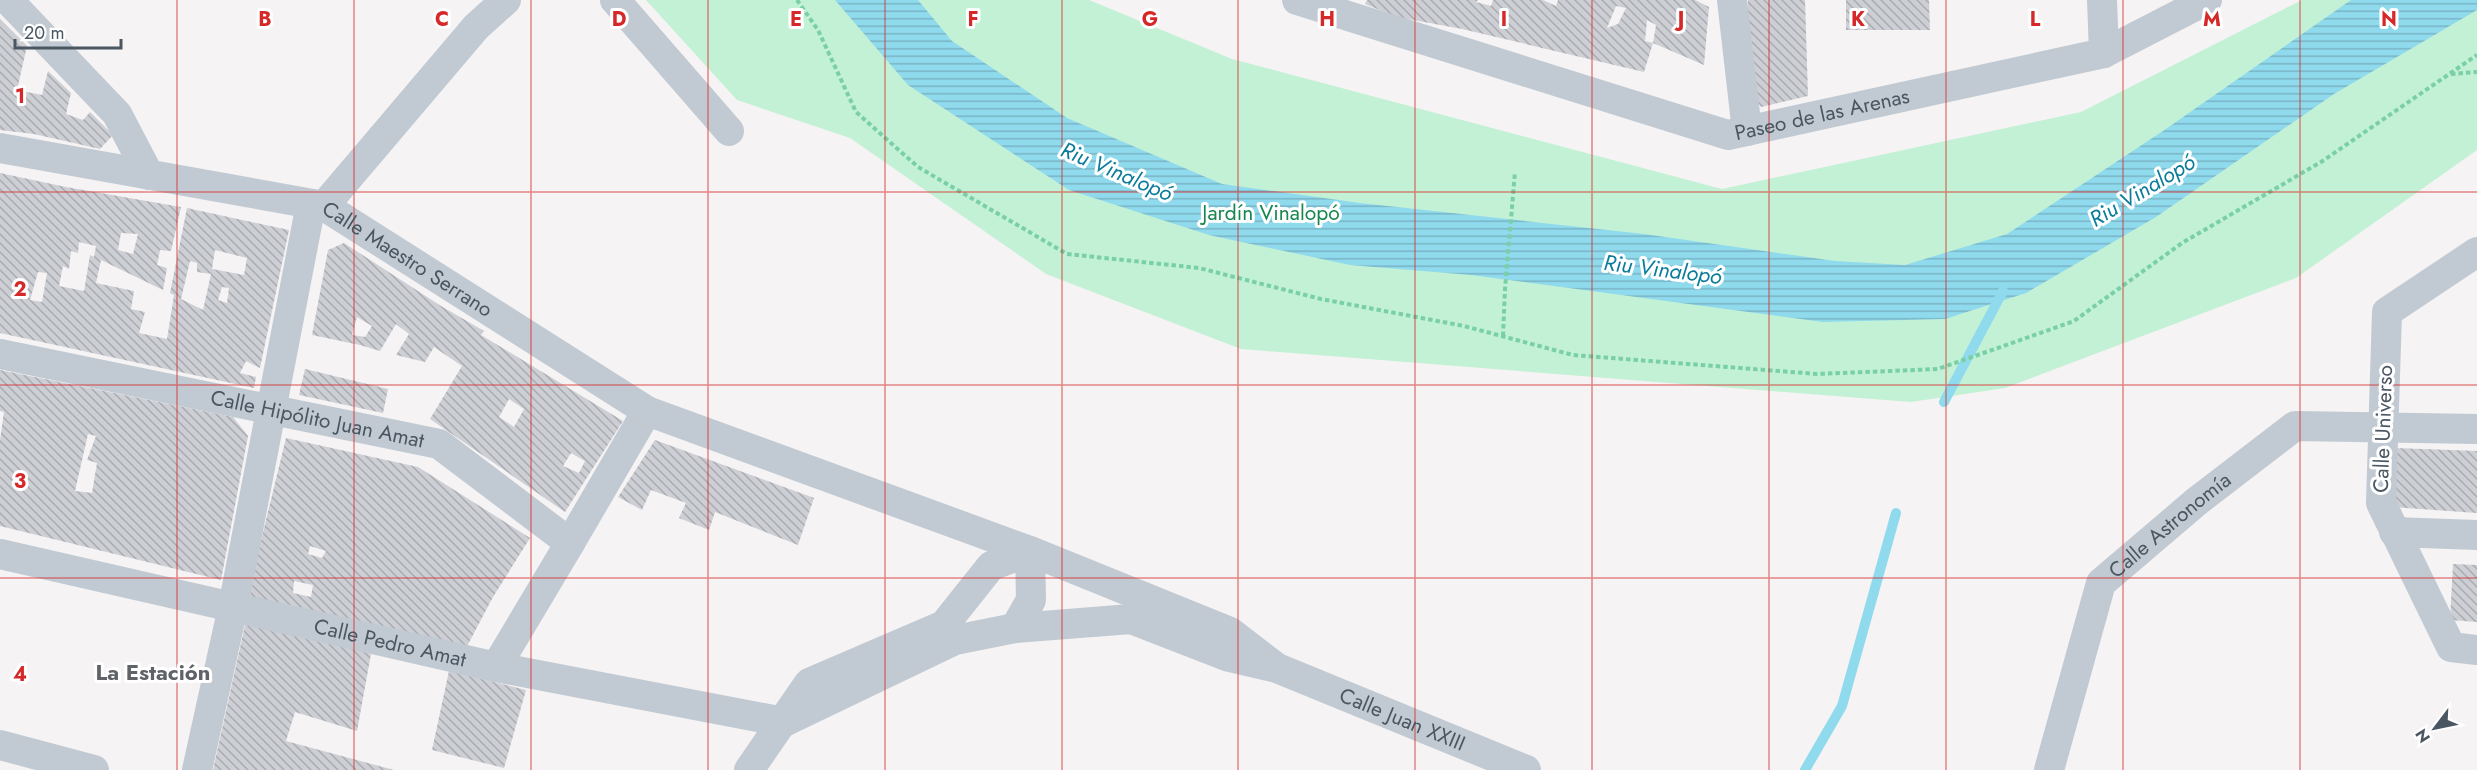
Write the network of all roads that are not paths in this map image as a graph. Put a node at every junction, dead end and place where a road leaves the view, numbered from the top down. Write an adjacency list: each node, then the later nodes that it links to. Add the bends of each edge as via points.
1 (8, 0): 13 (street, via 117,114)
2 (506, 0): 14 (street, via 476,27)
3 (615, 0): 10 (street)
4 (1297, 0): 8 (street, Paseo de las Arenas)
5 (1732, 0): 11 (street)
6 (2102, 0): 9 (street)
7 (2207, 0): 9 (street, Paseo de las Arenas)
8 (1344, 7): 11 (street, Paseo de las Arenas, via 1728,135)
9 (2104, 53): 11 (street, Paseo de las Arenas)
10 (729, 131)
11 (1747, 131)
12 (0, 148): 13 (street, Calle Maestro Serrano)
13 (149, 175): 14 (street, Calle Maestro Serrano)
14 (317, 205): 17 (street); 18 (street, Calle Maestro Serrano)
15 (2477, 252): 19 (street, Calle Universo, via 2387,312)
16 (0, 354): 17 (street, Calle Hipólito Juan Amat)
17 (272, 410): 23 (street, Calle Hipólito Juan Amat, via 439,444); 26 (street)
18 (647, 411): 23 (street); 24 (street, Calle Maestro Serrano)
19 (2383, 427): 20 (street, Calle Astronomía); 21 (street, Calle Universo, via 2381,503); 37 (street, Calle Astronomía, via 2295,426 2196,502 2101,583)
20 (2477, 429)
21 (2394, 531): 22 (street); 28 (street, Calle Universo, via 2451,647)
22 (2477, 535)
23 (570, 543): 29 (street)
24 (1030, 551): 27 (street, via 1031,600); 30 (street, Calle Maestro Serrano, via 1230,632); 31 (street, via 991,566 944,625 810,683)
25 (0, 554): 26 (street, Calle Pedro Amat)
26 (233, 607): 29 (street, Calle Pedro Amat); 34 (street)
27 (1016, 628): 30 (street, via 1131,619 1229,657); 31 (street, via 955,640)
28 (2477, 650)
29 (496, 667): 31 (street, Calle Pedro Amat)
30 (1277, 668): 36 (street, Calle Juan XXIII)
31 (784, 722): 35 (street)
32 (0, 745): 33 (street)
33 (94, 770)
34 (197, 770)
35 (749, 770)
36 (1526, 770)
37 (2049, 770)

